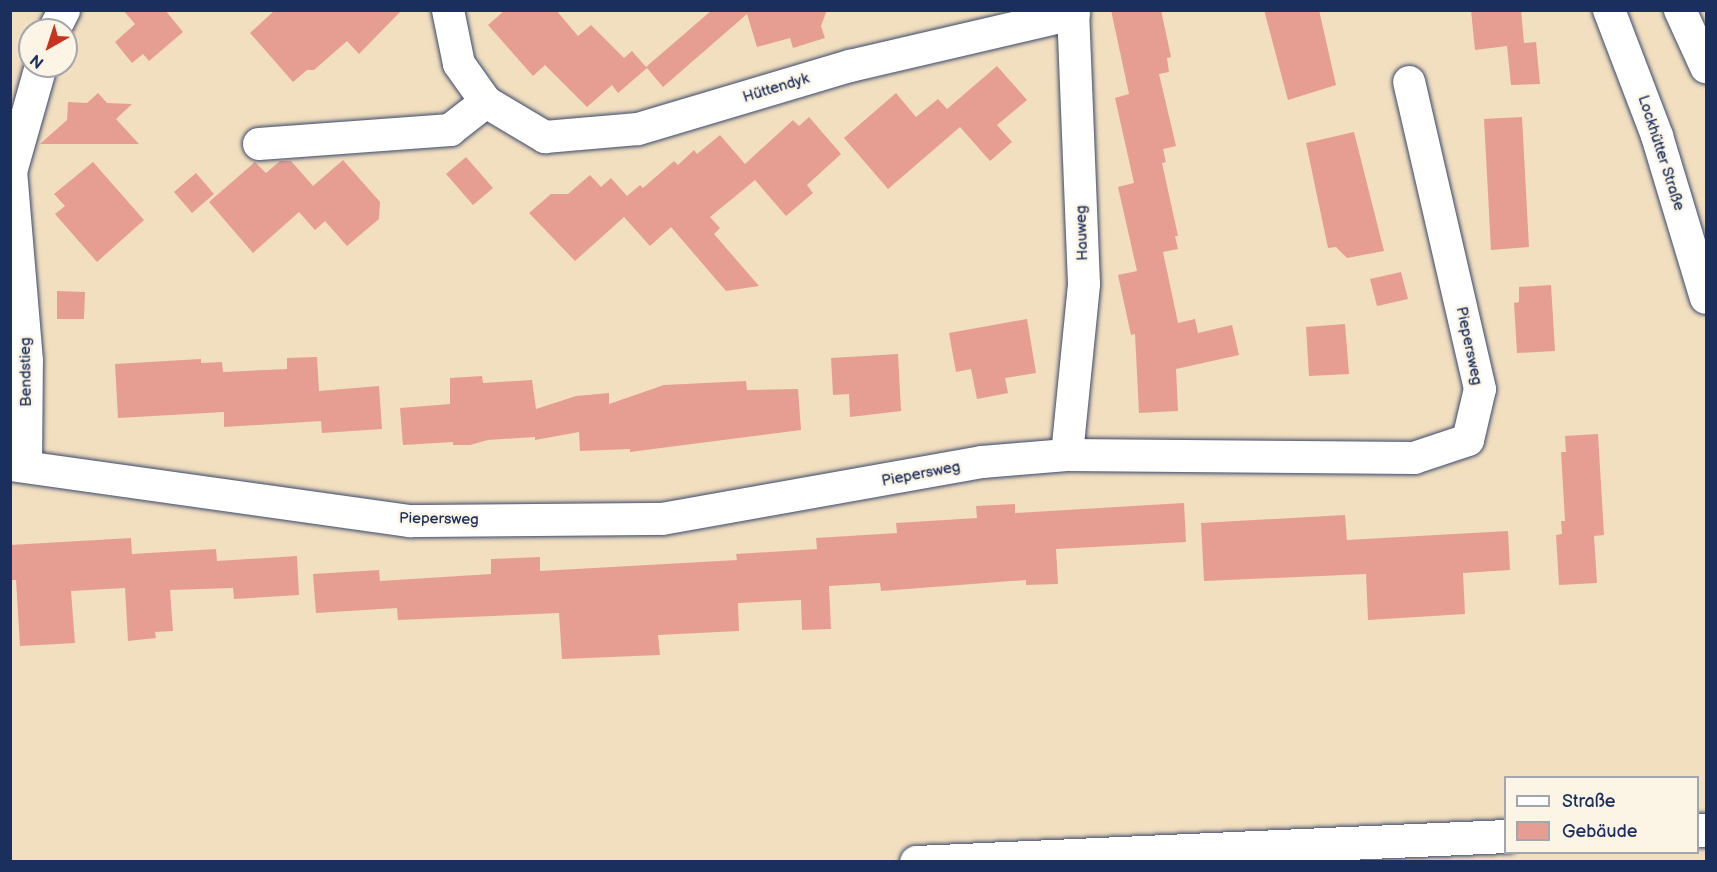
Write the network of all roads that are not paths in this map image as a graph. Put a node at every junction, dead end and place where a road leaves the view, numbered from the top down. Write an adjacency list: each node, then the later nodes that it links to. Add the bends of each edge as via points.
1 (448, 10): 8 (street, Hüttendyk, via 459,64)
2 (1609, 10): 11 (street, Lockhütter Straße, via 1657,136)
3 (1680, 10): 5 (street)
4 (1073, 12): 8 (street, Hüttendyk, via 850,66 638,129 545,137); 12 (street, Hauweg, via 1084,284)
5 (1707, 67)
6 (37, 78): 10 (street, Bendstieg)
7 (1409, 82): 12 (street, Piepersweg, via 1480,389 1468,440 1414,458)
8 (486, 102): 9 (street, via 450,130)
9 (259, 144)
10 (11, 172): 13 (street, Bendstieg, via 27,361)
11 (1707, 298)
12 (1067, 455): 13 (street, Piepersweg, via 982,462 662,519 410,520)
13 (18, 466)
14 (1504, 836): 15 (highway)
15 (916, 861)

